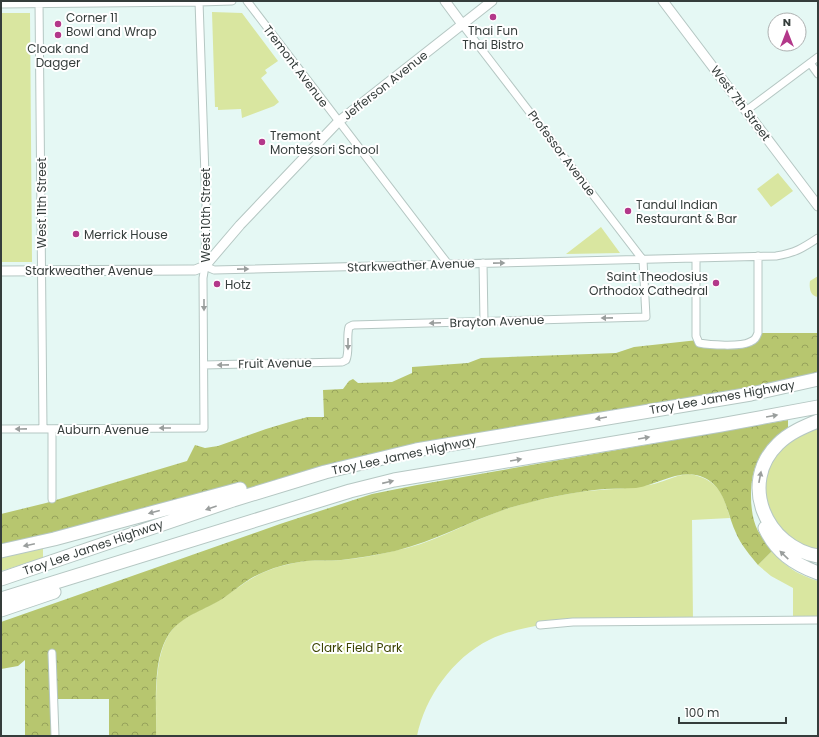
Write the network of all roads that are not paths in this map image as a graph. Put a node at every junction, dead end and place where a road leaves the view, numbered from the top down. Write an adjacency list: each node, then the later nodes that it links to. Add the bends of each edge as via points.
1 (232, 1): 7 (street)
2 (247, 1): 14 (street, Tremont Avenue)
3 (445, 1): 9 (street, Professor Avenue)
4 (492, 1): 9 (street, Jefferson Avenue)
5 (663, 1): 13 (street, West 7th Street)
6 (39, 2): 7 (street); 8 (street); 23 (street, West 11th Street)
7 (199, 2): 22 (street, West 10th Street, via 206,185)
8 (1, 4)
9 (462, 24): 14 (street, Jefferson Avenue); 19 (street, Professor Avenue)
10 (818, 57): 11 (street)
11 (810, 63): 12 (street); 13 (street)
12 (818, 74)
13 (746, 110): 15 (street, West 7th Street)
14 (338, 122): 21 (street, Tremont Avenue); 22 (street, Jefferson Avenue, via 240,225)
15 (818, 206)
16 (818, 238): 17 (street, Starkweather Avenue, via 790,254)
17 (758, 256): 18 (street, Starkweather Avenue); 18 (street, via 758,333 748,344 727,345 699,343 696,336)
18 (696, 258): 19 (street, Starkweather Avenue)
19 (643, 260): 20 (street, Starkweather Avenue, one-way to 19); 25 (street, Brayton Avenue, one-way to 25, via 646,317)
20 (483, 263): 21 (street, Starkweather Avenue); 25 (street)
21 (448, 264): 22 (street, Starkweather Avenue, one-way to 21, via 214,270)
22 (205, 266): 23 (street, Starkweather Avenue, via 195,270); 27 (street, West 10th Street, one-way to 27)
23 (41, 270): 24 (street, Starkweather Avenue); 33 (street, West 11th Street)
24 (1, 271)
25 (484, 322): 26 (street, Brayton Avenue, one-way to 26, via 353,325 349,327)
26 (346, 360): 27 (street, Fruit Avenue, one-way to 27)
27 (204, 365): 31 (street, West 10th Street)
28 (818, 379): 35 (highway, Troy Lee James Highway, one-way to 35, via 751,394 416,450)
29 (818, 407): 36 (highway, Troy Lee James Highway, one-way to 29, via 407,478)
30 (818, 421): 38 (highway, one-way to 30, via 759,479 762,468 777,444 788,435)
31 (204, 428): 34 (street, Auburn Avenue, one-way to 34)
32 (1, 429): 33 (street, Auburn Avenue, one-way to 32)
33 (43, 429): 34 (street, Auburn Avenue)
34 (52, 429): 37 (street)
35 (369, 462): 39 (highway, one-way to 39, via 327,465 62,537); 42 (highway, Troy Lee James Highway, one-way to 42, via 325,472 233,500)
36 (350, 491): 43 (highway, Troy Lee James Highway); 44 (highway, via 233,534)
37 (52, 499)
38 (759, 502): 40 (highway, via 781,538 800,551); 41 (highway, one-way to 38, via 790,560 773,542 764,525)
39 (1, 550)
40 (818, 556)
41 (818, 574)
42 (1, 579)
43 (1, 600)
44 (1, 610)
45 (818, 620): 46 (street, via 573,622)
46 (540, 625)
47 (52, 653): 48 (street)
48 (54, 736)

